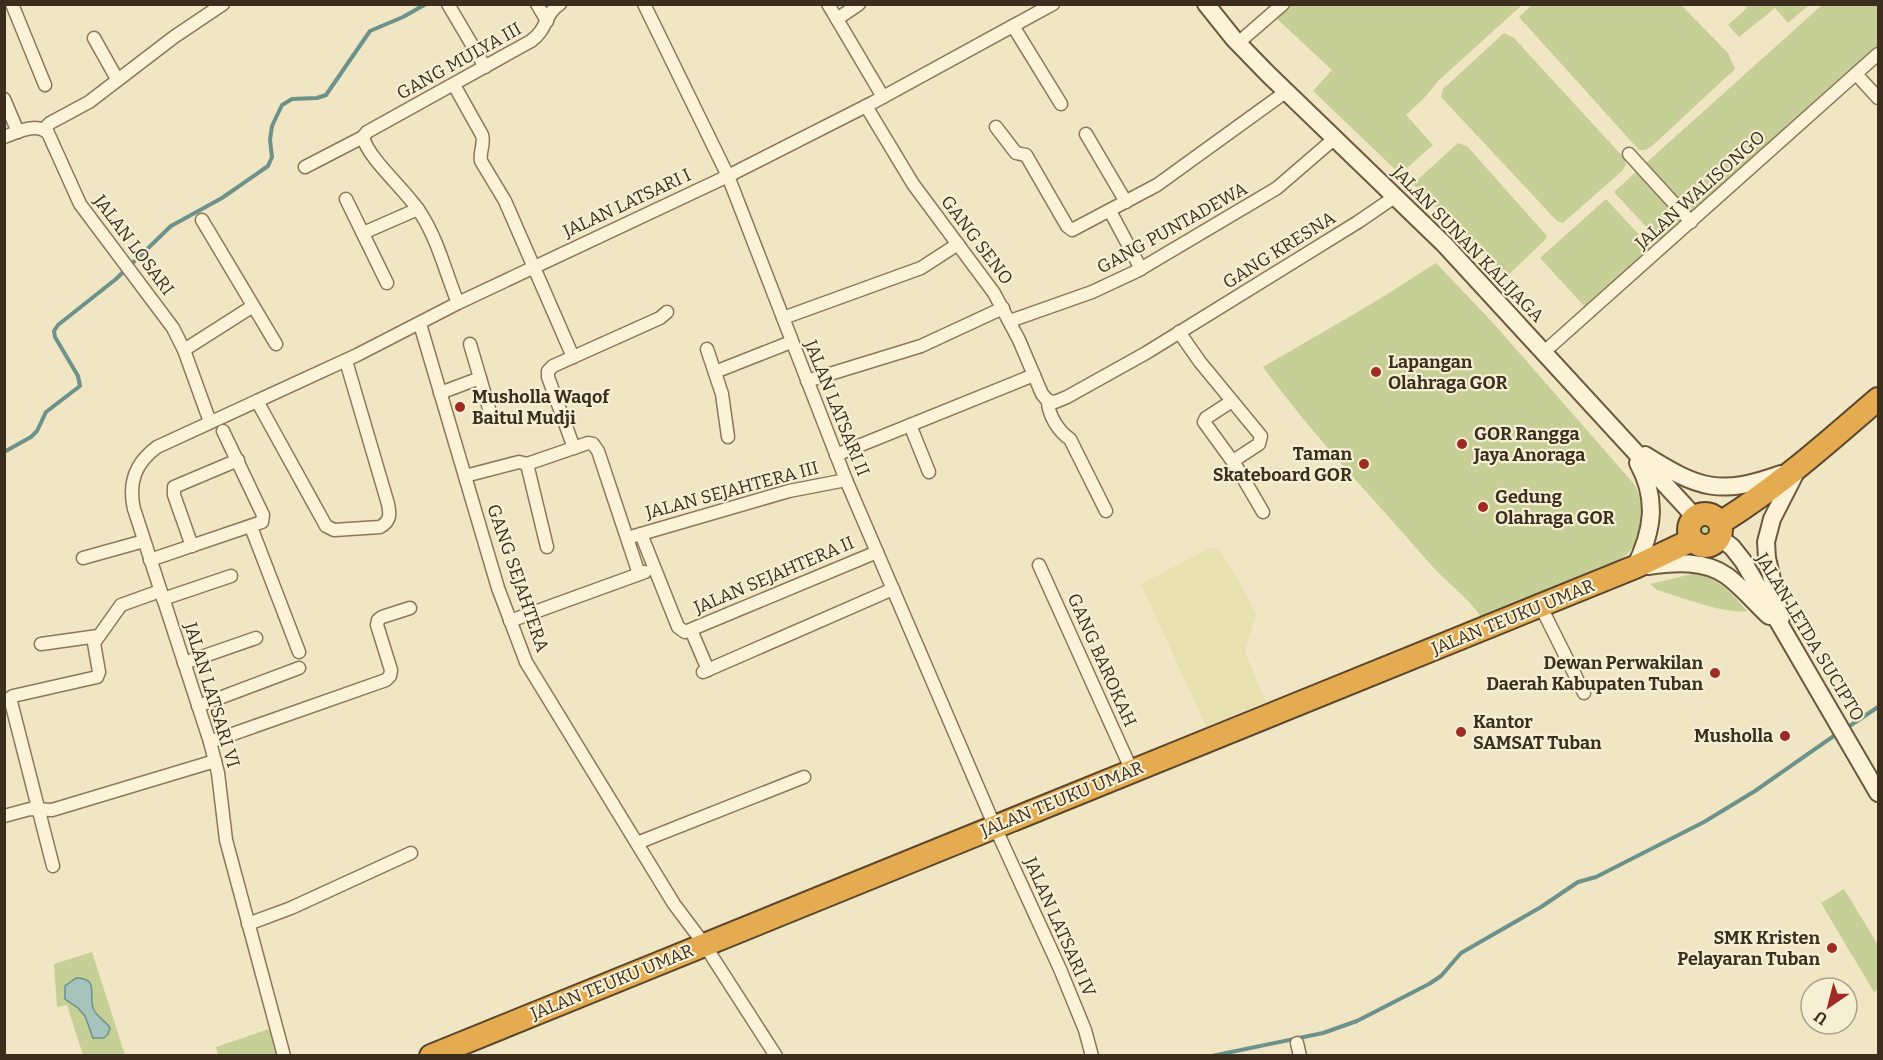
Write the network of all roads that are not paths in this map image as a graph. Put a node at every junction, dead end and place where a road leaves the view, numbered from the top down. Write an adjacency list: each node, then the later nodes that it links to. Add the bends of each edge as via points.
1 (12, 4): 21 (street)
2 (224, 4): 20 (street)
3 (448, 4): 18 (street)
4 (537, 4): 13 (street)
5 (560, 4): 13 (street, GANG MULYA III, via 550,11)
6 (644, 4): 38 (street, JALAN LATSARI II)
7 (828, 4): 12 (street)
8 (859, 4): 12 (street)
9 (1053, 4): 14 (street, JALAN LATSARI I)
10 (1206, 4): 16 (main road, JALAN SUNAN KALIJAGA)
11 (1283, 4): 16 (street)
12 (837, 18): 24 (street)
13 (547, 21): 18 (street, GANG MULYA III, via 534,39)
14 (1013, 26): 24 (street, JALAN LATSARI I); 27 (street)
15 (94, 38): 20 (street)
16 (1238, 43): 23 (main road, JALAN SUNAN KALIJAGA)
17 (1878, 54): 19 (street, JALAN WALISONGO)
18 (485, 67): 22 (street, GANG MULYA III)
19 (1856, 74): 25 (street); 45 (street, JALAN WALISONGO)
20 (117, 79): 30 (street, via 89,102)
21 (45, 85)
22 (454, 85): 34 (street, GANG MULYA III); 48 (street, via 483,137 481,161 502,194)
23 (1287, 91): 35 (main road, JALAN SUNAN KALIJAGA); 41 (street, via 1165,179)
24 (883, 97): 28 (street, JALAN LATSARI I)
25 (1878, 98)
26 (4, 99): 31 (street)
27 (1061, 104)
28 (866, 106): 38 (street, JALAN LATSARI I); 47 (street, GANG SENO, via 913,184)
29 (996, 127): 43 (street, via 1016,153 1026,155 1069,229)
30 (44, 129): 31 (street); 63 (street, JALAN LOSARI, via 80,204 169,321)
31 (18, 132): 33 (street)
32 (1086, 134): 41 (street)
33 (4, 137)
34 (363, 137): 37 (street, GANG MULYA III); 42 (street)
35 (1335, 138): 39 (main road, JALAN SUNAN KALIJAGA); 49 (street, GANG PUNTADEWA, via 1277,188)
36 (1629, 154): 45 (street)
37 (305, 167)
38 (728, 176): 48 (street, JALAN LATSARI I); 55 (street, JALAN LATSARI II)
39 (1396, 196): 58 (street, GANG KRESNA); 64 (main road, JALAN SUNAN KALIJAGA)
40 (346, 199): 46 (street)
41 (1126, 202): 43 (street)
42 (418, 209): 46 (street); 51 (street)
43 (1110, 211): 49 (street)
44 (202, 220): 52 (street)
45 (1691, 222): 64 (street, JALAN WALISONGO)
46 (363, 233): 50 (street)
47 (958, 244): 53 (street, GANG SENO); 55 (street, via 921,268)
48 (534, 267): 51 (street, JALAN LATSARI I); 65 (street)
49 (1141, 269): 56 (street, GANG PUNTADEWA, via 1092,292)
50 (387, 283)
51 (458, 303): 57 (street, JALAN LATSARI I)
52 (253, 306): 60 (street); 63 (street)
53 (1003, 308): 56 (street, GANG SENO); 70 (street, via 921,346)
54 (667, 312): 65 (street)
55 (783, 318): 59 (street, JALAN LATSARI II)
56 (1010, 321): 68 (street, GANG SENO)
57 (420, 324): 66 (street, JALAN LATSARI I); 71 (street, GANG SEJAHTERA)
58 (1179, 332): 73 (street); 75 (street, GANG KRESNA, via 1066,397)
59 (792, 342): 67 (street); 70 (street, JALAN LATSARI II)
60 (276, 344)
61 (470, 344): 69 (street)
62 (707, 349): 67 (street)
63 (184, 350): 77 (street, JALAN LOSARI)
64 (1545, 352): 81 (main road, JALAN SUNAN KALIJAGA)
65 (573, 357): 82 (street, via 547,372)
66 (346, 361): 74 (street, JALAN LATSARI I); 74 (street, via 389,508 388,520 380,527 334,530 325,525)
67 (715, 372): 80 (street)
68 (1034, 375): 75 (street, GANG SENO); 78 (street)
69 (480, 378): 71 (street); 76 (street)
70 (807, 381): 83 (street, JALAN LATSARI II)
71 (440, 393): 89 (street, GANG SEJAHTERA)
72 (1878, 399): 87 (highway)
73 (1232, 400): 85 (street, via 1204,421); 85 (street, via 1262,438)
74 (256, 401): 77 (street, JALAN LATSARI I)
75 (1048, 401): 91 (street, GANG SENO, via 1055,422 1071,441)
76 (490, 412)
77 (210, 422): 99 (street, JALAN LATSARI VI, via 157,447 145,456 133,476 131,495)
78 (910, 425): 83 (street); 88 (street)
79 (223, 431): 84 (street)
80 (729, 437)
81 (1627, 443): 87 (main road, via 1681,476 1711,486 1736,487); 93 (main road, JALAN SUNAN KALIJAGA); 106 (main road, via 1650,494 1649,535)
82 (574, 448): 86 (street); 97 (street, via 595,445)
83 (836, 455): 90 (street, JALAN LATSARI II)
84 (238, 460): 94 (street, via 263,515 262,522); 100 (street, via 174,487)
85 (1233, 461): 92 (street)
86 (527, 464): 89 (street, via 520,462); 101 (street)
87 (1798, 468): 95 (highway); 115 (main road, via 1772,519 1766,542)
88 (929, 472)
89 (465, 476): 114 (street, GANG SEJAHTERA)
90 (846, 480): 96 (street, JALAN SEJAHTERA III, via 789,491); 102 (street, JALAN LATSARI II)
91 (1106, 511)
92 (1263, 512)
93 (1695, 517): 95 (highway, via 1704,513 1718,519); 98 (highway, via 1689,525)
94 (251, 527): 100 (street); 120 (street)
95 (1720, 531): 98 (highway, via 1712,545 1701,546); 115 (main road, JALAN LETDA SUCIPTO, via 1743,561)
96 (641, 534): 97 (street, JALAN SEJAHTERA III); 107 (street, JALAN SEJAHTERA II)
97 (627, 538): 108 (street)
98 (1692, 540): 106 (highway, JALAN TEUKU UMAR)
99 (144, 541): 103 (street); 104 (street, JALAN LATSARI VI)
100 (192, 546): 104 (street)
101 (547, 547)
102 (877, 552): 110 (street, JALAN LATSARI II); 116 (street, JALAN SEJAHTERA II)
103 (83, 558)
104 (150, 560): 111 (street, JALAN LATSARI VI)
105 (1039, 565): 127 (street, GANG BAROKAH)
106 (1635, 567): 112 (highway, JALAN TEUKU UMAR); 115 (main road, via 1678,563 1718,570)
107 (655, 568): 108 (street); 116 (street, JALAN SEJAHTERA II, via 678,627)
108 (639, 574): 114 (street)
109 (231, 576): 111 (street)
110 (893, 589): 116 (street, via 705,671); 132 (street, JALAN LATSARI II)
111 (162, 595): 117 (street, via 121,604); 121 (street, JALAN LATSARI VI)
112 (1540, 605): 123 (street); 127 (highway, JALAN TEUKU UMAR)
113 (410, 608): 125 (street, via 378,620 391,670 386,680)
114 (510, 621): 133 (street, GANG SEJAHTERA, via 537,682)
115 (1782, 627): 129 (main road, JALAN LETDA SUCIPTO)
116 (691, 630)
117 (98, 636): 119 (street); 130 (street, via 94,646 98,677 10,697)
118 (256, 638): 121 (street)
119 (41, 644)
120 (299, 652)
121 (184, 663): 124 (street, JALAN LATSARI VI)
122 (299, 668): 124 (street)
123 (1584, 693)
124 (198, 706): 125 (street, JALAN LATSARI VI)
125 (210, 742): 126 (street, JALAN LATSARI VI)
126 (215, 761): 130 (street, via 52,810); 136 (street, JALAN LATSARI VI, via 226,840)
127 (1132, 771): 132 (highway, JALAN TEUKU UMAR)
128 (804, 777): 133 (street)
129 (1878, 792)
130 (39, 810): 131 (street); 135 (street)
131 (4, 816)
132 (995, 826): 137 (highway, JALAN TEUKU UMAR); 139 (street, JALAN LATSARI IV, via 1060,969)
133 (637, 843): 137 (street, GANG SEJAHTERA)
134 (411, 853): 136 (street)
135 (53, 866)
136 (248, 924): 140 (street, JALAN LATSARI VI)
137 (704, 944): 141 (highway, JALAN TEUKU UMAR); 142 (street, GANG SEJAHTERA)
138 (1297, 1043): 143 (street)
139 (1091, 1050)
140 (284, 1056)
141 (431, 1056)
142 (776, 1056)
143 (1300, 1056)

